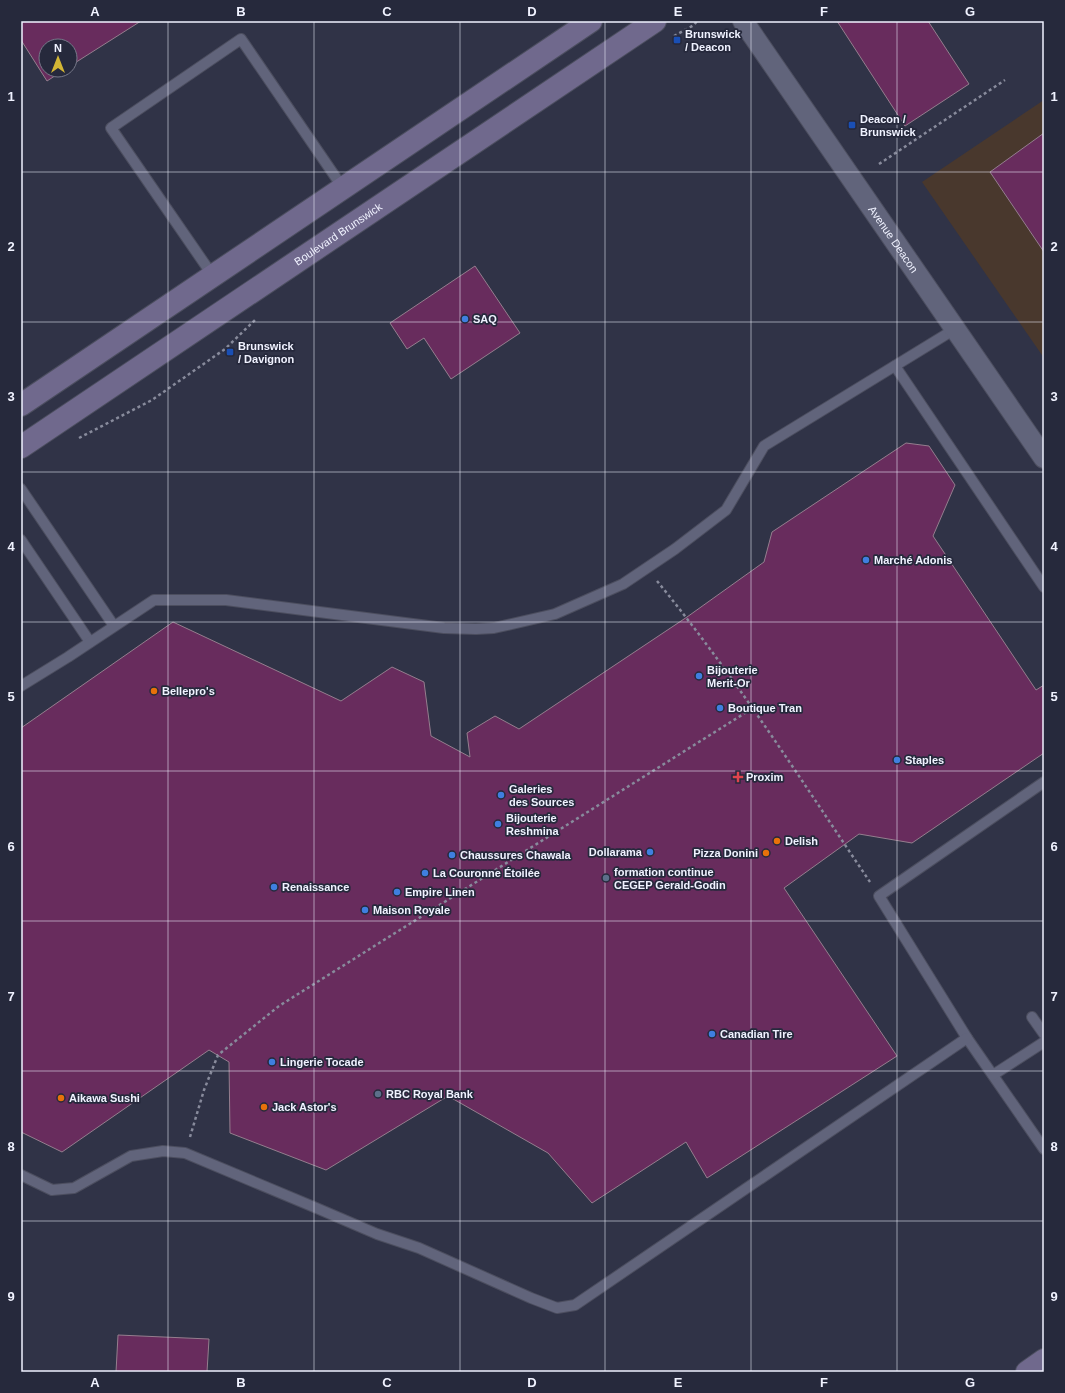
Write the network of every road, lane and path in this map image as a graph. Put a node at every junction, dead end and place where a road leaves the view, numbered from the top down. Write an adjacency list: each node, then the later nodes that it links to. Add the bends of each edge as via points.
1 (591, 21): 8 (street)
2 (655, 21): 13 (street, Boulevard Brunswick)
3 (697, 21): 5 (path)
4 (744, 21): 10 (street, Avenue Deacon)
5 (694, 25)
6 (1005, 80): 7 (path)
7 (879, 164)
8 (344, 188): 9 (street); 9 (lane, via 240,39 111,128)
9 (213, 276): 12 (street)
10 (955, 329): 11 (lane); 14 (street, Avenue Deacon)
11 (896, 366): 17 (lane, via 764,446 726,510); 18 (lane)
12 (21, 405)
13 (21, 447)
14 (1044, 458)
15 (21, 489): 19 (lane)
16 (21, 540): 20 (lane)
17 (647, 568): 19 (lane, via 623,584 555,614 494,628 444,628 226,600 154,600); 22 (path, via 687,617)
18 (1044, 587)
19 (114, 626): 20 (lane)
20 (90, 642): 21 (lane)
21 (21, 686)
22 (752, 708): 24 (path); 31 (path, via 279,1006 218,1055)
23 (1044, 782): 24 (lane)
24 (879, 896): 27 (lane)
25 (1032, 1017): 26 (lane)
26 (1044, 1034)
27 (967, 1038): 29 (lane); 31 (lane, via 575,1305 557,1308)
28 (1044, 1042): 29 (lane)
29 (993, 1075): 30 (lane)
30 (1044, 1149)
31 (185, 1152): 32 (lane, via 163,1151 131,1156 74,1188 52,1190)
32 (21, 1174)
33 (1044, 1360): 34 (street)
34 (1027, 1372)

